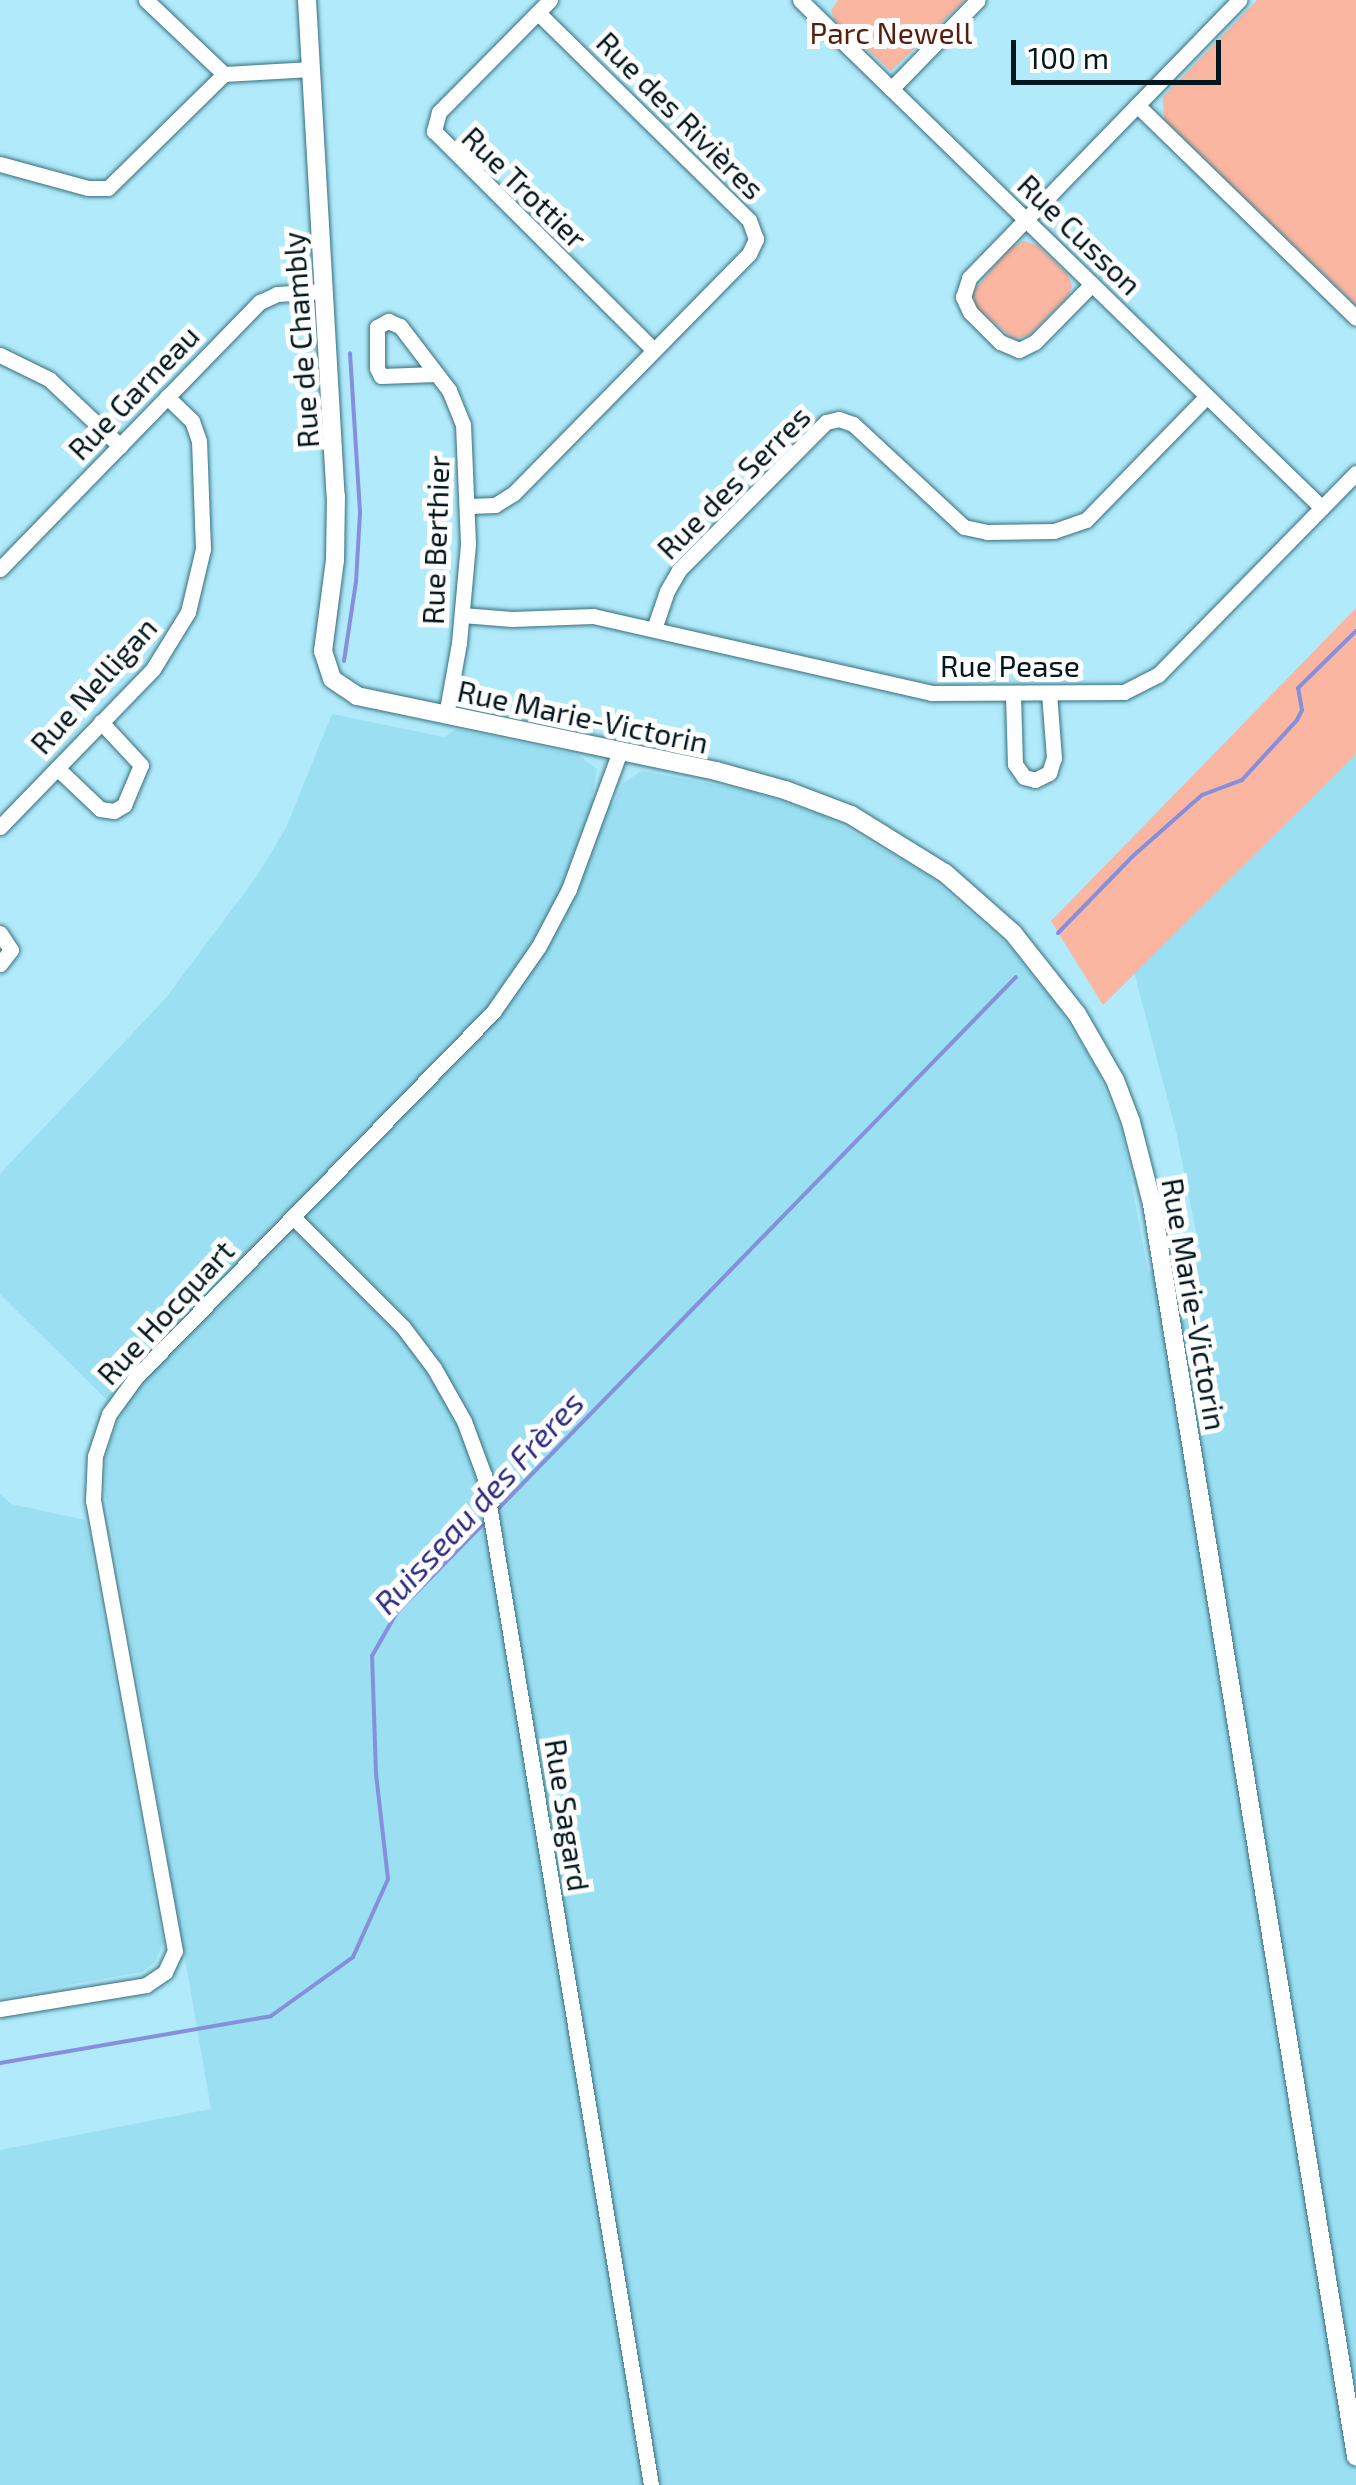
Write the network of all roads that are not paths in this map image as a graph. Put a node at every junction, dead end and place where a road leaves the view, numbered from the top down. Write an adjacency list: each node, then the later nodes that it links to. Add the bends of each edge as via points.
1 (146, 0): 11 (street)
2 (307, 0): 10 (street, Rue de Chambly)
3 (550, 0): 8 (street)
4 (800, 0): 9 (street, Rue Cusson)
5 (825, 0): 9 (street)
6 (978, 0): 12 (street)
7 (1240, 0): 13 (street)
8 (538, 12): 19 (street, Rue des Rivières, via 755,230 752,250); 19 (street, Rue Trottier, via 439,112 435,135)
9 (812, 12): 12 (street, Rue Cusson)
10 (311, 69): 11 (street); 17 (street, Rue de Chambly)
11 (224, 74): 14 (street, via 108,188)
12 (891, 89): 15 (street, Rue Cusson)
13 (1137, 105): 15 (street); 18 (street)
14 (0, 164)
15 (1026, 219): 16 (street, Rue Cusson); 16 (street, via 963,289 967,309 1000,342 1015,350 1031,345)
16 (1092, 284): 23 (street, Rue Cusson)
17 (324, 291): 22 (street, Rue Garneau, via 263,299); 31 (street, Rue de Chambly, via 336,496 323,651)
18 (1356, 318)
19 (654, 350): 26 (street, via 510,497)
20 (0, 355): 24 (street, via 49,379)
21 (436, 374): 21 (street, Rue Berthier, via 398,324 377,327 382,376); 26 (street, Rue Berthier, via 464,424)
22 (167, 397): 24 (street, Rue Garneau); 35 (street, Rue Nelligan, via 198,436 204,534 198,580 174,642)
23 (1206, 397): 27 (street, Rue Cusson); 30 (street, Rue des Serres, via 1086,520 1054,531 964,527 853,424 826,422 679,570)
24 (120, 446): 28 (street, Rue Garneau)
25 (1356, 472): 27 (street, Rue Pease)
26 (469, 506): 29 (street, Rue Berthier)
27 (1322, 508): 32 (street, Rue Pease, via 1148,684 1124,692)
28 (0, 569)
29 (462, 614): 30 (street, Rue Pease, via 586,614); 34 (street, Rue Berthier)
30 (654, 630): 33 (street, Rue Pease, via 931,693)
31 (328, 674): 34 (street, Rue Marie-Victorin, via 351,694)
32 (1049, 693): 33 (street, Rue Pease); 33 (street, via 1054,763 1035,780 1016,764)
33 (1013, 694)
34 (446, 715): 36 (street, Rue Marie-Victorin)
35 (102, 722): 37 (street, Rue Nelligan); 37 (street, via 141,765 124,805 100,809)
36 (620, 752): 41 (street, Rue Hocquart, via 568,889 516,980 458,1050); 43 (street, Rue Marie-Victorin, via 785,790 851,815 914,850 975,896 1029,950 1115,1080 1152,1204)
37 (56, 768): 38 (street, Rue Nelligan)
38 (0, 826)
39 (0, 933): 40 (street, via 10,950)
40 (0, 964)
41 (294, 1217): 42 (street, Rue Hocquart, via 128,1386 95,1456 94,1501 174,1956 146,1985); 44 (street, Rue Sagard, via 403,1327 434,1368 484,1475)
42 (0, 2008)
43 (1356, 2456)
44 (651, 2485)

